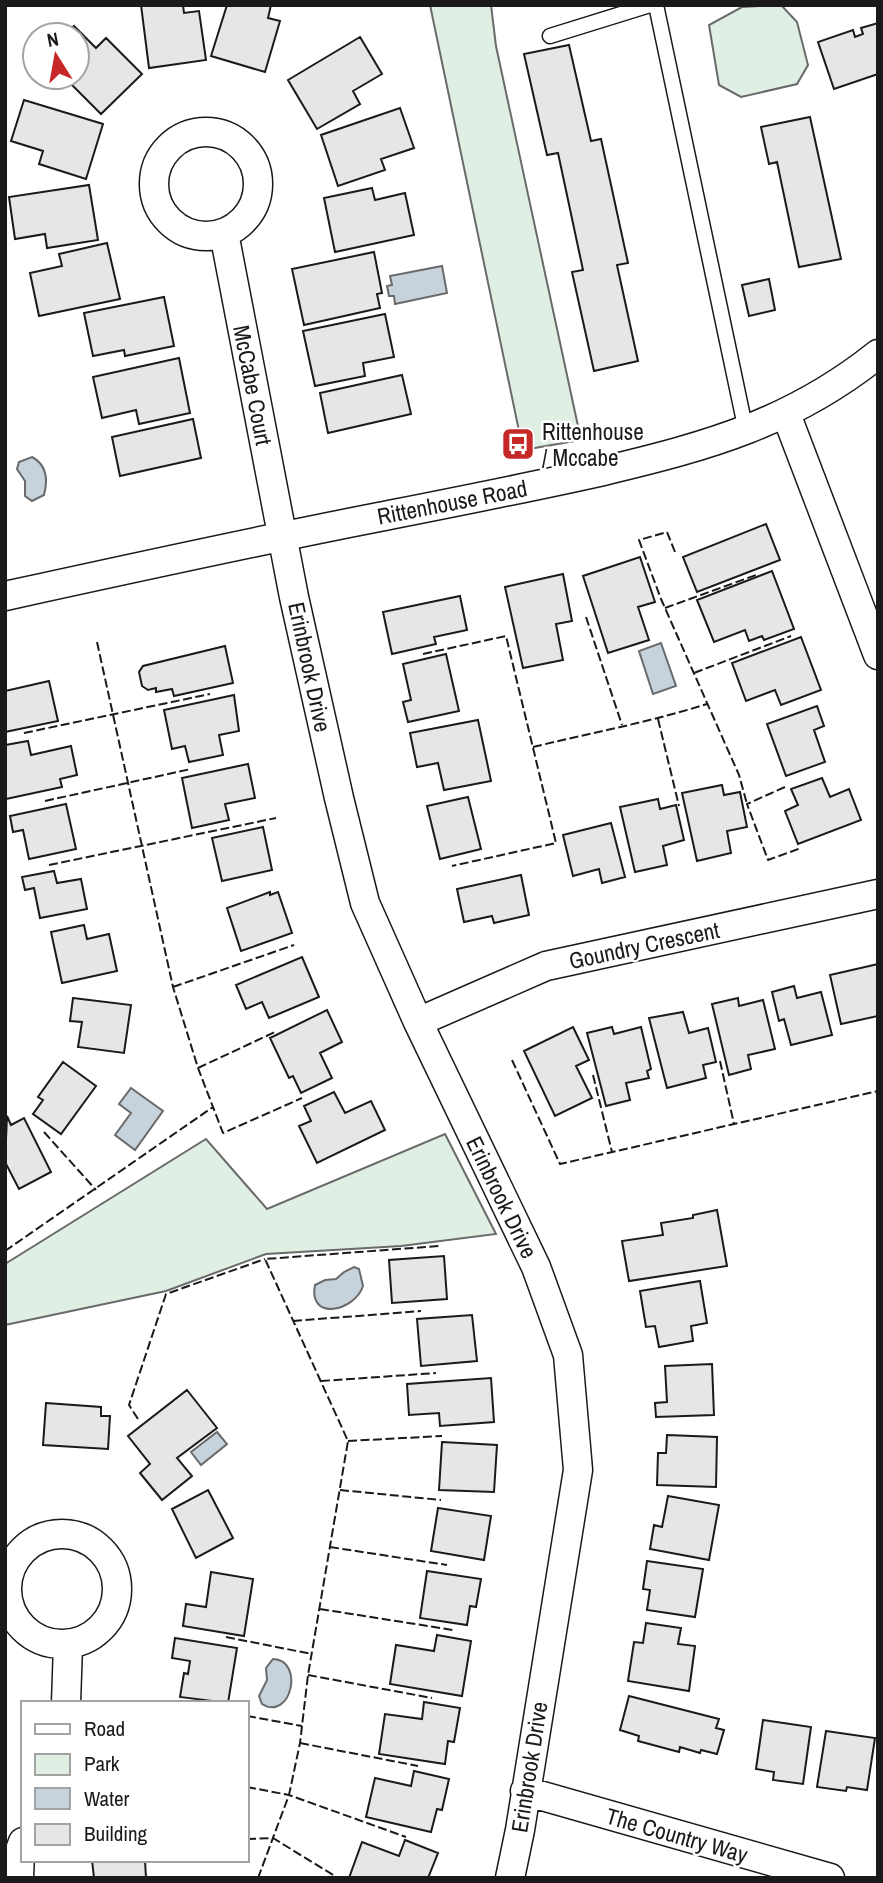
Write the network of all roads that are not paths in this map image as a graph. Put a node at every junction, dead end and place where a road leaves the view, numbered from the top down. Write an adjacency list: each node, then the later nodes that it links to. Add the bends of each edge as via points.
1 (650, 5): 3 (lane)
2 (656, 5): 7 (lane)
3 (550, 36)
4 (224, 233): 8 (street, McCabe Court)
5 (878, 354): 6 (street, Rittenhouse Road, via 846,380)
6 (786, 414): 7 (street, Rittenhouse Road); 10 (street)
7 (746, 431): 8 (street, Rittenhouse Road, via 687,451 553,482)
8 (282, 536): 9 (street, Rittenhouse Road); 12 (street, Erinbrook Drive, via 365,903)
9 (5, 596)
10 (878, 655)
11 (878, 894): 12 (street, Goundry Crescent, via 546,966)
12 (418, 1022): 15 (street, Erinbrook Drive, via 536,1267 568,1355 578,1470)
13 (68, 1645): 14 (street)
14 (66, 1701)
15 (525, 1791): 18 (street, Erinbrook Drive); 19 (street, The Country Way)
16 (21, 1847): 17 (street)
17 (19, 1878)
18 (510, 1878)
19 (830, 1878)

